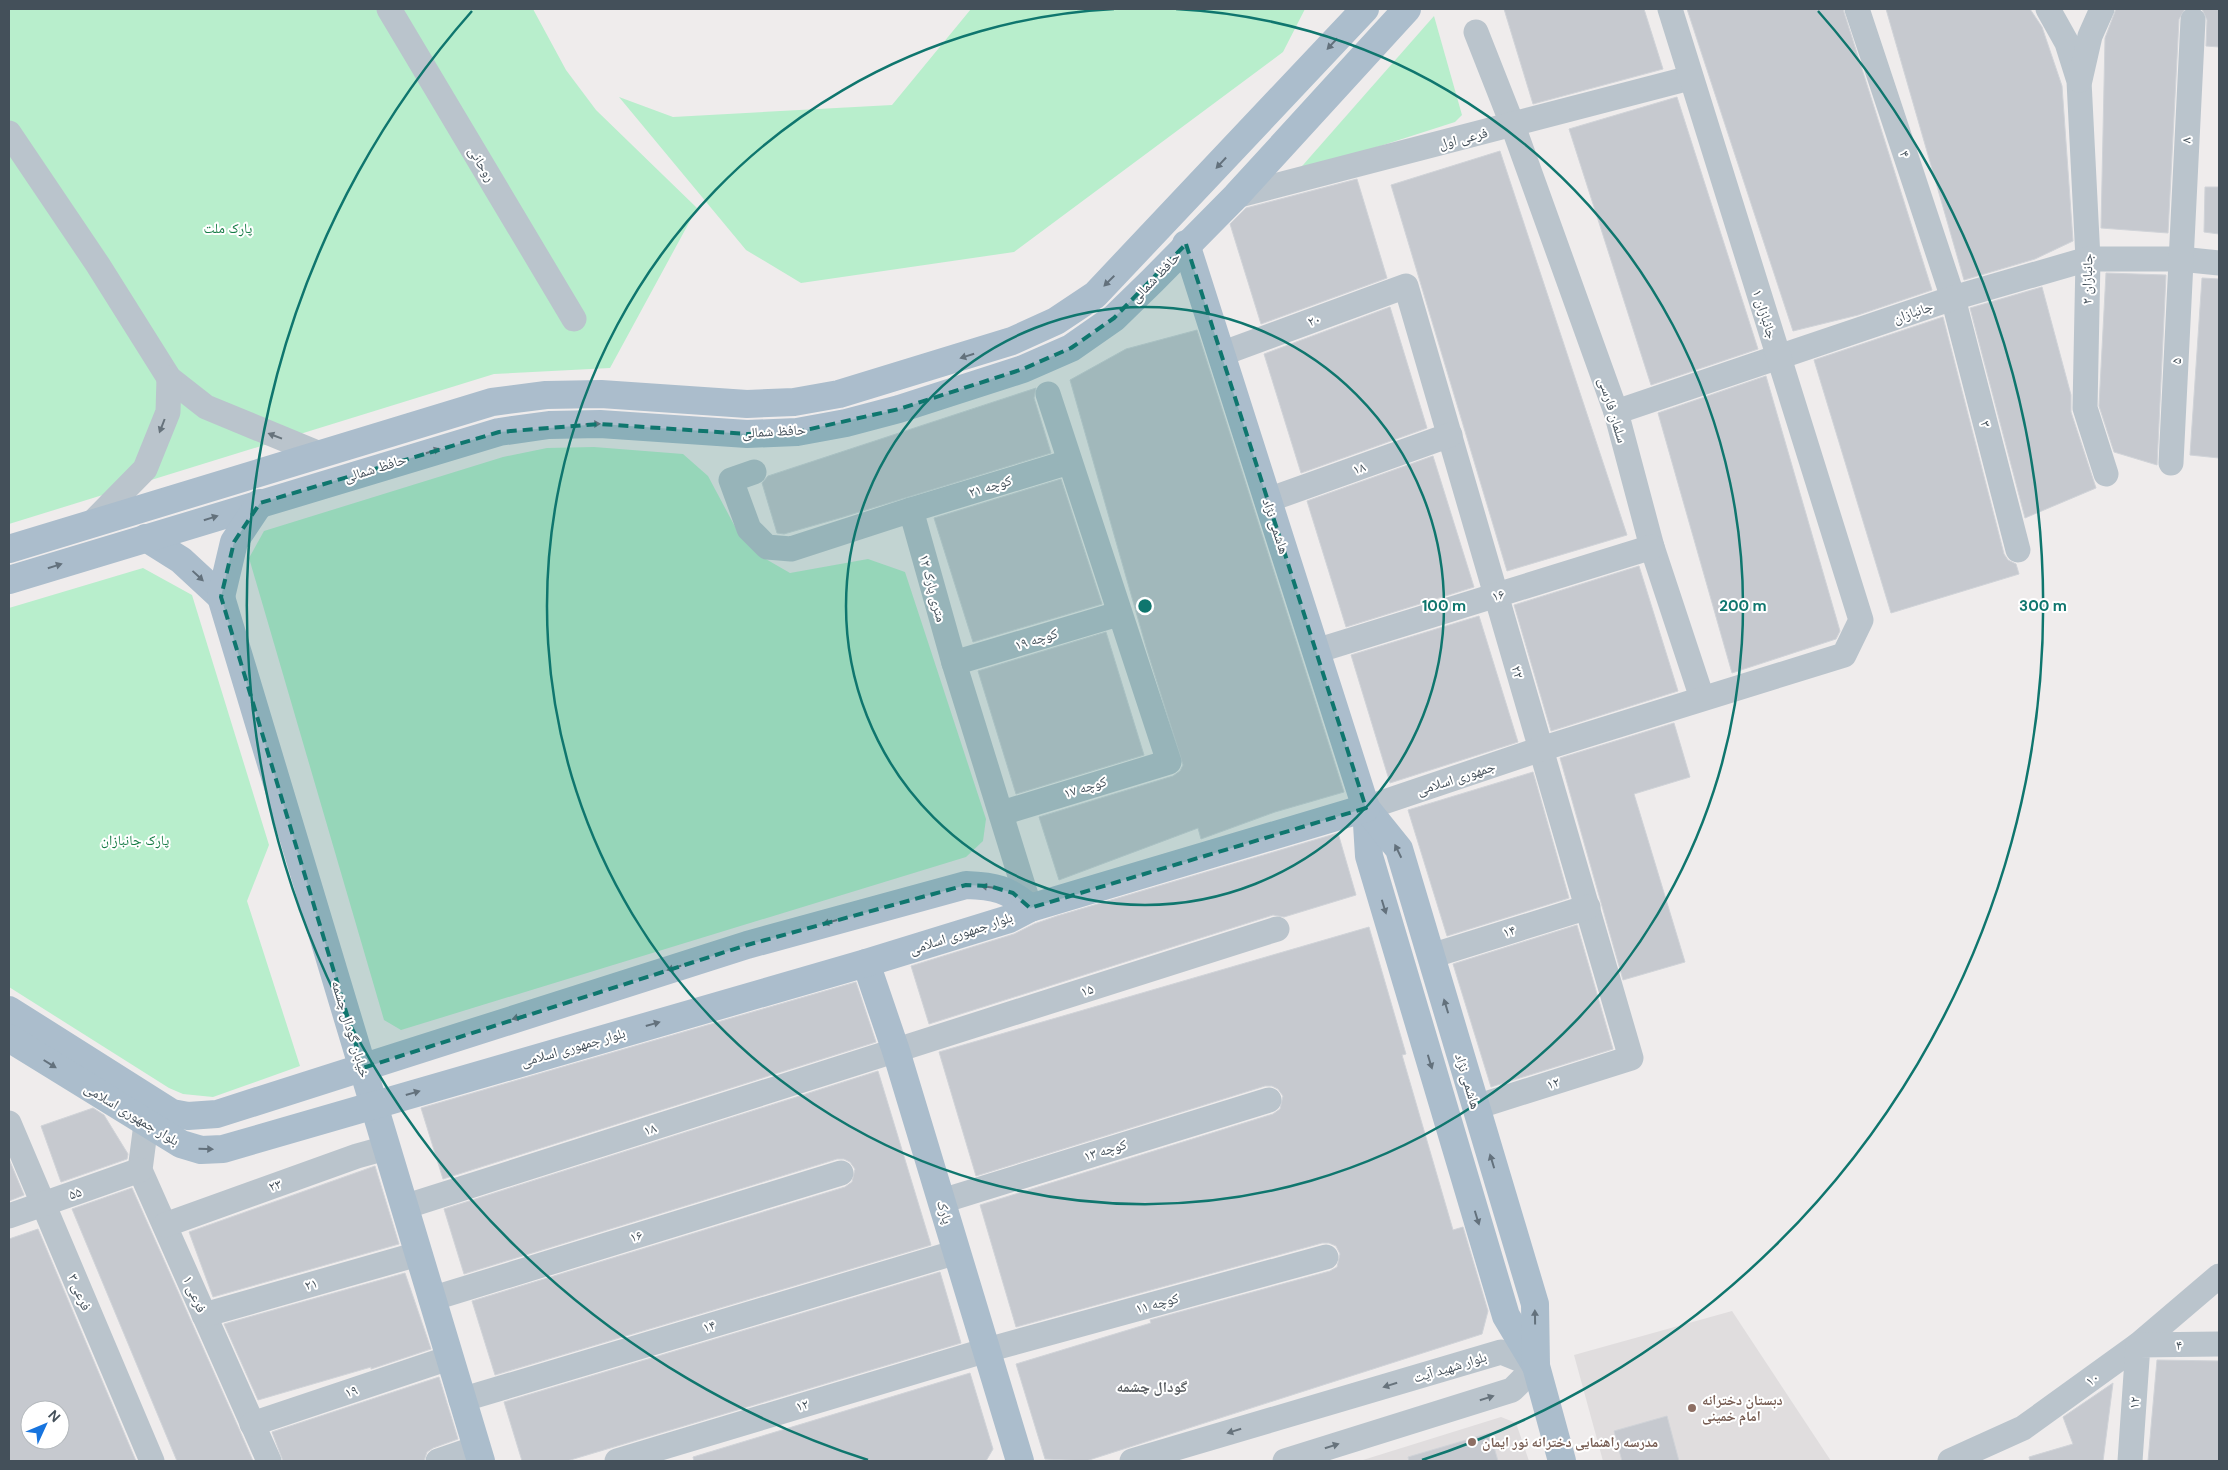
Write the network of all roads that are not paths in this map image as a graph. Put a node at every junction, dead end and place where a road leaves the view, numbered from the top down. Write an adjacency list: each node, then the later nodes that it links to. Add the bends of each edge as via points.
1 (390, 9): 21 (street, روحانی)
2 (1365, 9): 28 (main road, حافظ شمالی, one-way to 28, via 1095,295 1056,321 1012,341 840,394 794,402 747,404 600,394 546,395 492,402)
3 (1406, 9): 14 (main road, حافظ شمالی)
4 (1670, 9): 10 (street, جانبازان ۱)
5 (1858, 9): 20 (street, ۴)
6 (2048, 9): 11 (street, via 2067,43)
7 (2102, 9): 11 (street, via 2090,36)
8 (2193, 20): 17 (street, ۸)
9 (1476, 32): 12 (street, سلمان فارسی)
10 (1690, 78): 12 (street, فرعی اول); 23 (street, جانبازان ۱)
11 (2079, 81): 16 (street, جانبازان ۲)
12 (1513, 126): 14 (street, فرعی اول); 26 (street, سلمان فارسی)
13 (9, 133): 24 (street)
14 (1236, 196): 15 (main road, حافظ شمالی)
15 (1186, 244): 22 (main road, هاشمی نژاد); 34 (main road, حافظ شمالی, one-way to 15, via 499,432 549,425 600,424 748,434 797,432 899,409 1023,369 1071,348 1114,318)
16 (2088, 259): 17 (street, جانبازان); 20 (street, جانبازان); 32 (street, جانبازان ۲, via 2085,408)
17 (2180, 259): 18 (street, جانبازان); 30 (street, ۵)
18 (2219, 263)
19 (1406, 286): 22 (street, ۲۰); 27 (street, ۲۲)
20 (1953, 298): 23 (street, جانبازان); 40 (street, ۳)
21 (574, 319)
22 (1221, 354): 33 (main road, هاشمی نژاد)
23 (1779, 357): 26 (street, جانبازان); 45 (street, جانبازان ۱)
24 (169, 378): 28 (street, one-way to 24, via 206,407); 36 (street, one-way to 36, via 168,412 146,469)
25 (1048, 394): 29 (street)
26 (1616, 412): 38 (street, سلمان فارسی)
27 (1450, 435): 33 (street, ۱۸); 42 (street, ۲۲)
28 (320, 454): 36 (main road, حافظ شمالی)
29 (1069, 462): 35 (street, کوچه ۲۱); 44 (street)
30 (2171, 463)
31 (754, 472): 35 (street, via 730,480 749,529 767,547 791,549)
32 (2106, 474)
33 (1268, 500): 46 (main road, هاشمی نژاد)
34 (260, 503): 37 (main road, حافظ شمالی, one-way to 34); 43 (main road, via 234,542)
35 (911, 510): 47 (street, ۱۲ متری پارک)
36 (92, 523): 39 (main road, حافظ شمالی)
37 (146, 538): 41 (main road, حافظ شمالی, one-way to 37); 43 (main road, one-way to 43, via 181,560)
38 (1652, 548): 42 (street, ۱۶); 48 (street, سلمان فارسی)
39 (9, 549)
40 (2018, 550)
41 (9, 580)
42 (1496, 596): 46 (street, ۱۶); 49 (street, ۲۲)
43 (221, 597): 61 (main road, خیابان گودال چشمه)
44 (1118, 614): 47 (street, کوچه ۱۹); 51 (street, کوچه ۱۷, via 1169,762)
45 (1861, 620): 48 (street, جمهوری اسلامی, via 1844,656)
46 (1316, 651): 50 (main road, هاشمی نژاد)
47 (954, 664): 51 (street, ۱۲ متری پارک)
48 (1702, 698): 49 (street, جمهوری اسلامی)
49 (1541, 749): 50 (street, جمهوری اسلامی); 52 (street, ۲۲)
50 (1366, 808): 53 (main road, جمهوری اسلامی); 55 (main road, هاشمی نژاد, one-way to 50, via 1399,849); 85 (main road, هاشمی نژاد, one-way to 85, via 1369,856 1506,1316)
51 (1002, 813): 53 (street, ۱۲ متری پارک)
52 (1588, 907): 55 (street, ۱۴); 60 (street, ۲۲)
53 (1030, 908): 56 (main road, بلوار جمهوری اسلامی, via 1001,922); 61 (main road, بلوار جمهوری اسلامی, one-way to 61, via 1013,893 989,886 966,885 747,945)
54 (1277, 929): 59 (street, ۱۵)
55 (1431, 956): 64 (main road, هاشمی نژاد, one-way to 55)
56 (866, 963): 59 (main road, پارک); 63 (main road, بلوار جمهوری اسلامی, one-way to 56)
57 (9, 1010): 61 (main road, بلوار جمهوری اسلامی, via 172,1113 188,1116 217,1114)
58 (9, 1038): 66 (main road, بلوار جمهوری اسلامی, one-way to 66)
59 (896, 1051): 70 (main road, پارک); 72 (street, ۱۸)
60 (1630, 1058): 64 (street, ۱۲)
61 (363, 1068): 63 (main road, خیابان گودال چشمه)
62 (1269, 1100): 70 (street, کوچه ۱۳)
63 (373, 1104): 66 (main road, بلوار جمهوری اسلامی, one-way to 63, via 181,1144 201,1150 223,1149); 67 (main road, خیابان گودال چشمه)
64 (1476, 1107): 85 (main road, هاشمی نژاد, one-way to 64, via 1535,1304)
65 (9, 1123): 71 (street, فرعی ۳)
66 (146, 1124): 68 (street)
67 (386, 1148): 72 (main road, خیابان گودال چشمه); 74 (street, ۲۳)
68 (140, 1170): 71 (street, ۵۵); 74 (street, فرعی ۱)
69 (840, 1173): 79 (street, ۱۶)
70 (942, 1201): 75 (main road, پارک)
71 (43, 1204): 73 (street, ۵۵); 89 (street, فرعی ۳)
72 (404, 1207): 76 (main road, خیابان گودال چشمه)
73 (9, 1216)
74 (164, 1225): 80 (street, فرعی ۱)
75 (957, 1252): 83 (main road, پارک); 86 (street, ۱۴)
76 (418, 1254): 79 (main road, خیابان گودال چشمه); 80 (street, ۲۱)
77 (1326, 1257): 83 (street, کوچه ۱۱)
78 (2219, 1276): 82 (street, ۱۰)
79 (432, 1299): 84 (main road, خیابان گودال چشمه)
80 (204, 1314): 87 (street, فرعی ۱)
81 (2219, 1344): 82 (street, ۴)
82 (2138, 1345): 97 (street, ۱۰, via 2023,1428); 98 (street, ۱۲)
83 (987, 1350): 92 (street, ۱۲); 93 (main road, پارک)
84 (449, 1358): 86 (main road, خیابان گودال چشمه); 87 (street, ۱۹)
85 (1536, 1366): 94 (street, بلوار شهید آیت, one-way to 94, via 1501,1352); 95 (street, one-way to 85, via 1512,1390); 96 (main road, هاشمی نژاد)
86 (462, 1400): 88 (main road, خیابان گودال چشمه)
87 (252, 1424): 90 (street, فرعی ۱)
88 (478, 1455): 91 (street)
89 (152, 1461)
90 (269, 1461)
91 (438, 1461)
92 (617, 1461)
93 (1020, 1461)
94 (1132, 1461)
95 (1285, 1461)
96 (1562, 1461)
97 (1950, 1461)
98 (2130, 1461)

